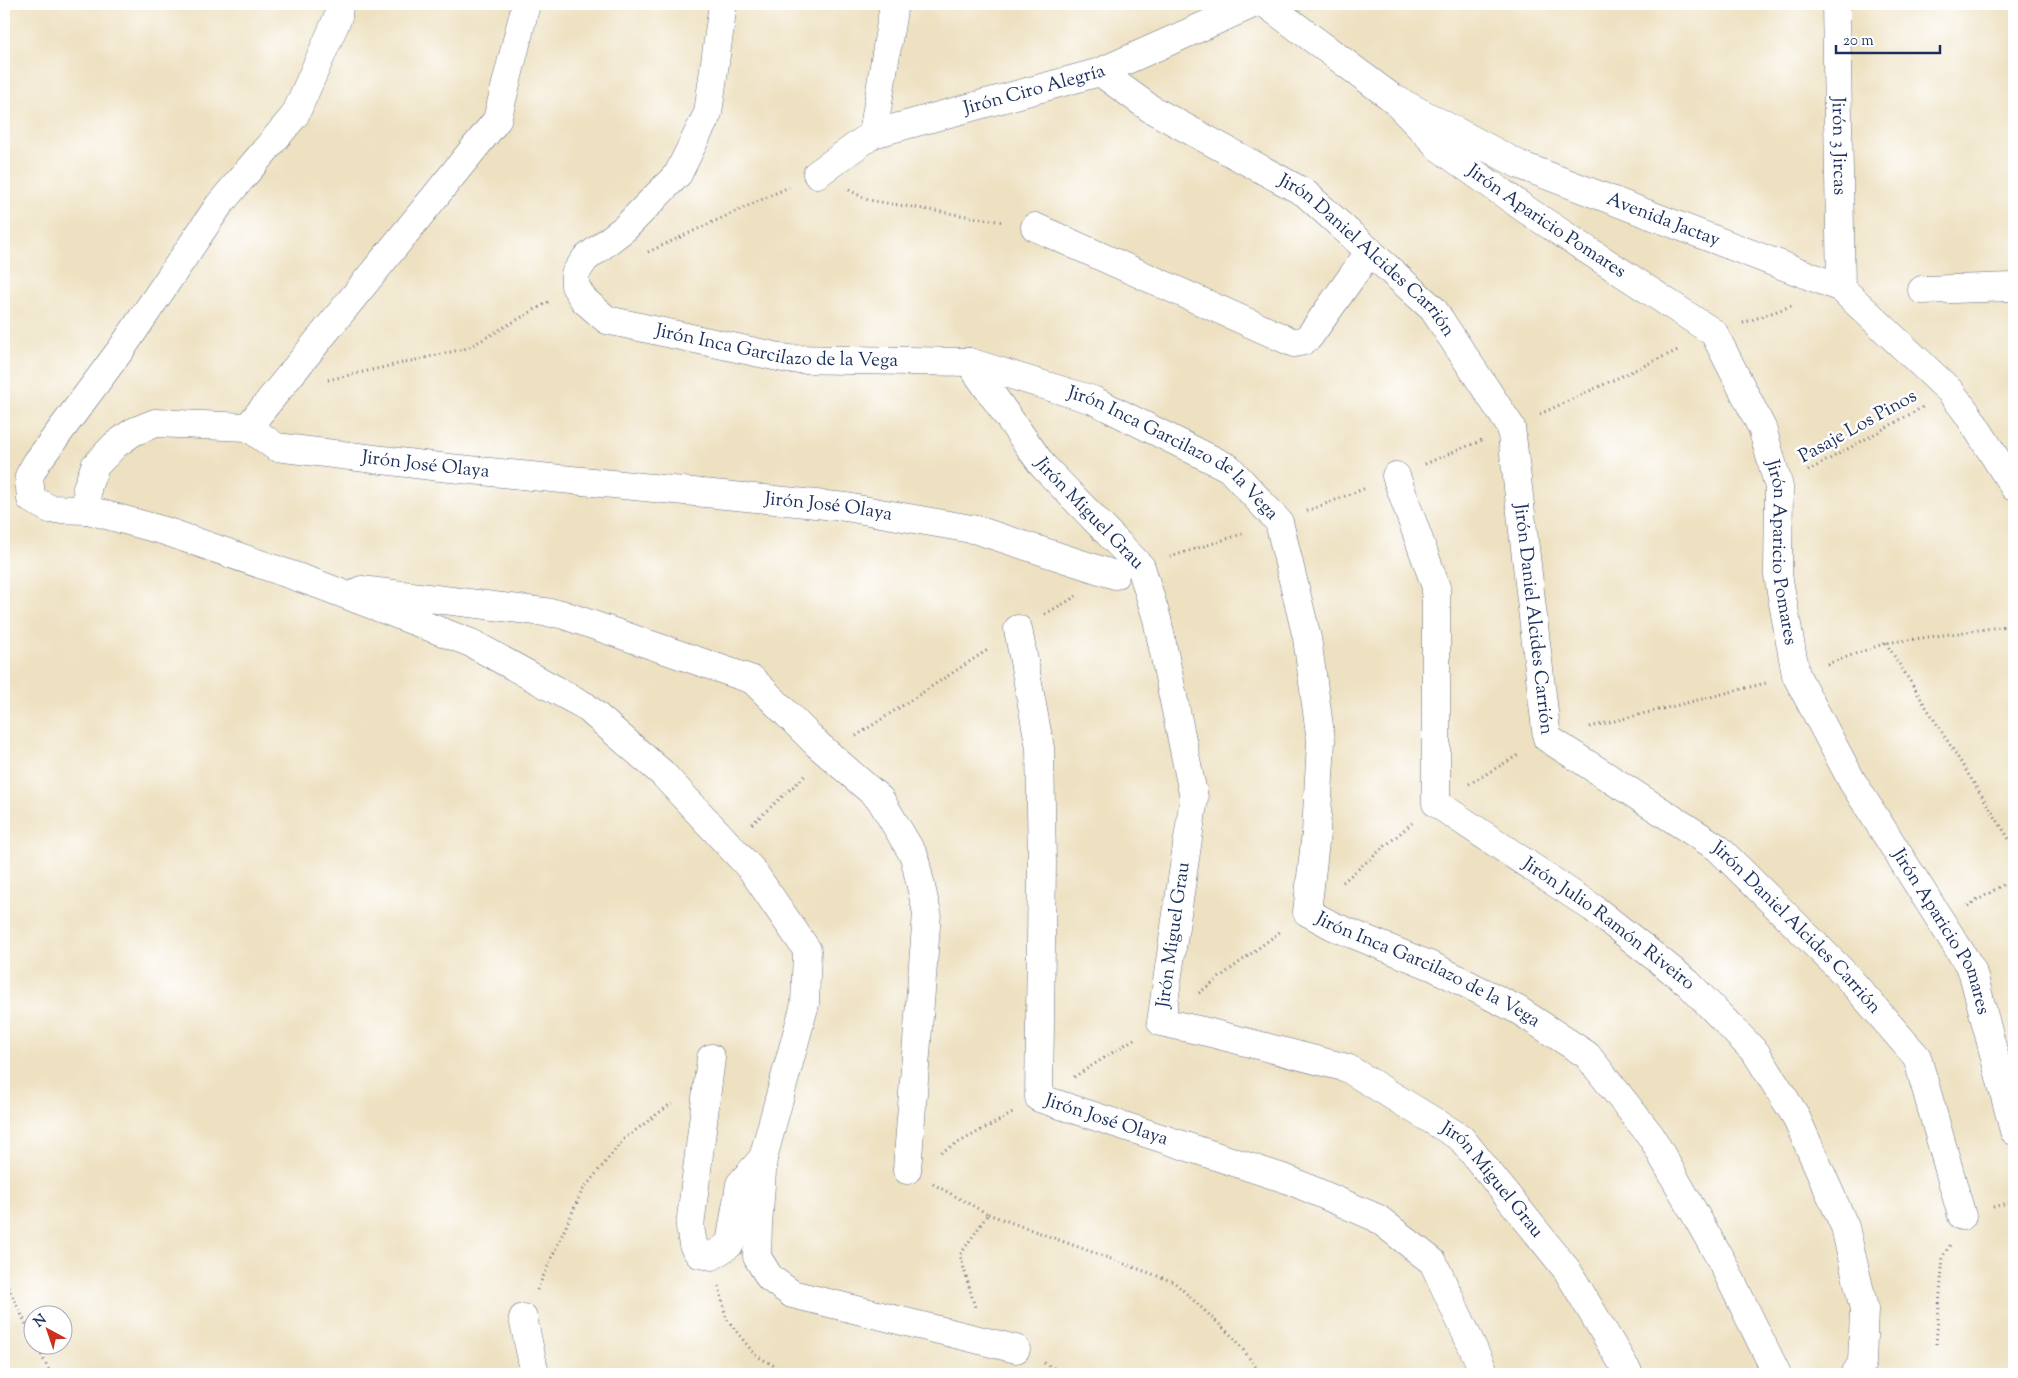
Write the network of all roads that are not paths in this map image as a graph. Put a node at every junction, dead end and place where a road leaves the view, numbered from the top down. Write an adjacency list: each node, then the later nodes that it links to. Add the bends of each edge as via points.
1 (339, 4): 21 (street, via 338,17 295,114 219,205 122,348 29,476 30,499 50,509)
2 (526, 4): 18 (street, via 497,120)
3 (723, 4): 17 (street, Jirón Inca Garcilazo de la Vega, via 708,113 678,174 625,228 580,266 575,274 575,286 584,300 608,320 788,359)
4 (894, 4): 10 (street)
5 (1253, 4): 8 (street, Jirón Ciro Alegría)
6 (1266, 4): 9 (street, Avenida Jactay)
7 (1836, 4): 15 (street, Jirón 3 Jircas)
8 (1100, 72): 10 (street, Jirón Ciro Alegría); 13 (street, Jirón Daniel Alcides Carrión, via 1151,109 1305,193)
9 (1391, 97): 15 (street, Avenida Jactay, via 1520,165); 26 (street, Jirón Aparicio Pomares, via 1440,149 1714,333 1762,428 1779,487 1778,575 1796,675 1852,781 1972,970)
10 (873, 134): 11 (street, Jirón Ciro Alegría)
11 (817, 174)
12 (1035, 227): 13 (street, via 1294,343 1309,337)
13 (1370, 251): 29 (street, Jirón Daniel Alcides Carrión, via 1433,310 1511,427 1547,738 1718,848 1850,980 1916,1057)
14 (2014, 286): 16 (street)
15 (1842, 288): 20 (street, Avenida Jactay, via 1950,391)
16 (1922, 290)
17 (969, 362): 34 (street, Jirón Miguel Grau, via 1044,466 1141,566 1157,619 1194,798 1161,1022 1347,1068 1461,1138 1567,1270); 35 (street, Jirón Inca Garcilazo de la Vega, via 1094,400 1229,468 1280,522 1307,638 1321,741 1316,833 1307,912 1333,926 1434,967 1518,1010 1587,1055 1651,1136 1722,1262)
18 (248, 426): 21 (street, via 155,423 133,432 95,466 87,488); 22 (street, Jirón José Olaya, via 276,446 440,467 846,506 977,530)
19 (1396, 476): 36 (street, Jirón Julio Ramón Riveiro, via 1436,587 1436,803 1593,908 1688,983 1756,1053 1795,1115 1845,1227 1864,1309 1862,1363)
20 (2014, 487)
21 (88, 510): 23 (street, via 165,531)
22 (1115, 575)
23 (320, 585): 27 (street, via 471,643 585,706 662,774 752,870 807,950 805,1004); 28 (street, via 561,614 753,680 818,745 880,799 914,856 927,913)
24 (1018, 629): 33 (street, Jirón José Olaya, via 1040,748 1039,1098 1289,1180 1377,1218 1434,1262)
25 (711, 1058): 27 (street, via 690,1226 693,1245 699,1254 712,1256 730,1244 740,1184)
26 (2014, 1131)
27 (763, 1158): 31 (street, via 757,1257 770,1278 792,1294)
28 (907, 1170)
29 (1962, 1216)
30 (523, 1318): 32 (street)
31 (1016, 1348)
32 (535, 1374)
33 (1485, 1374)
34 (1629, 1374)
35 (1776, 1374)
36 (1855, 1374)

